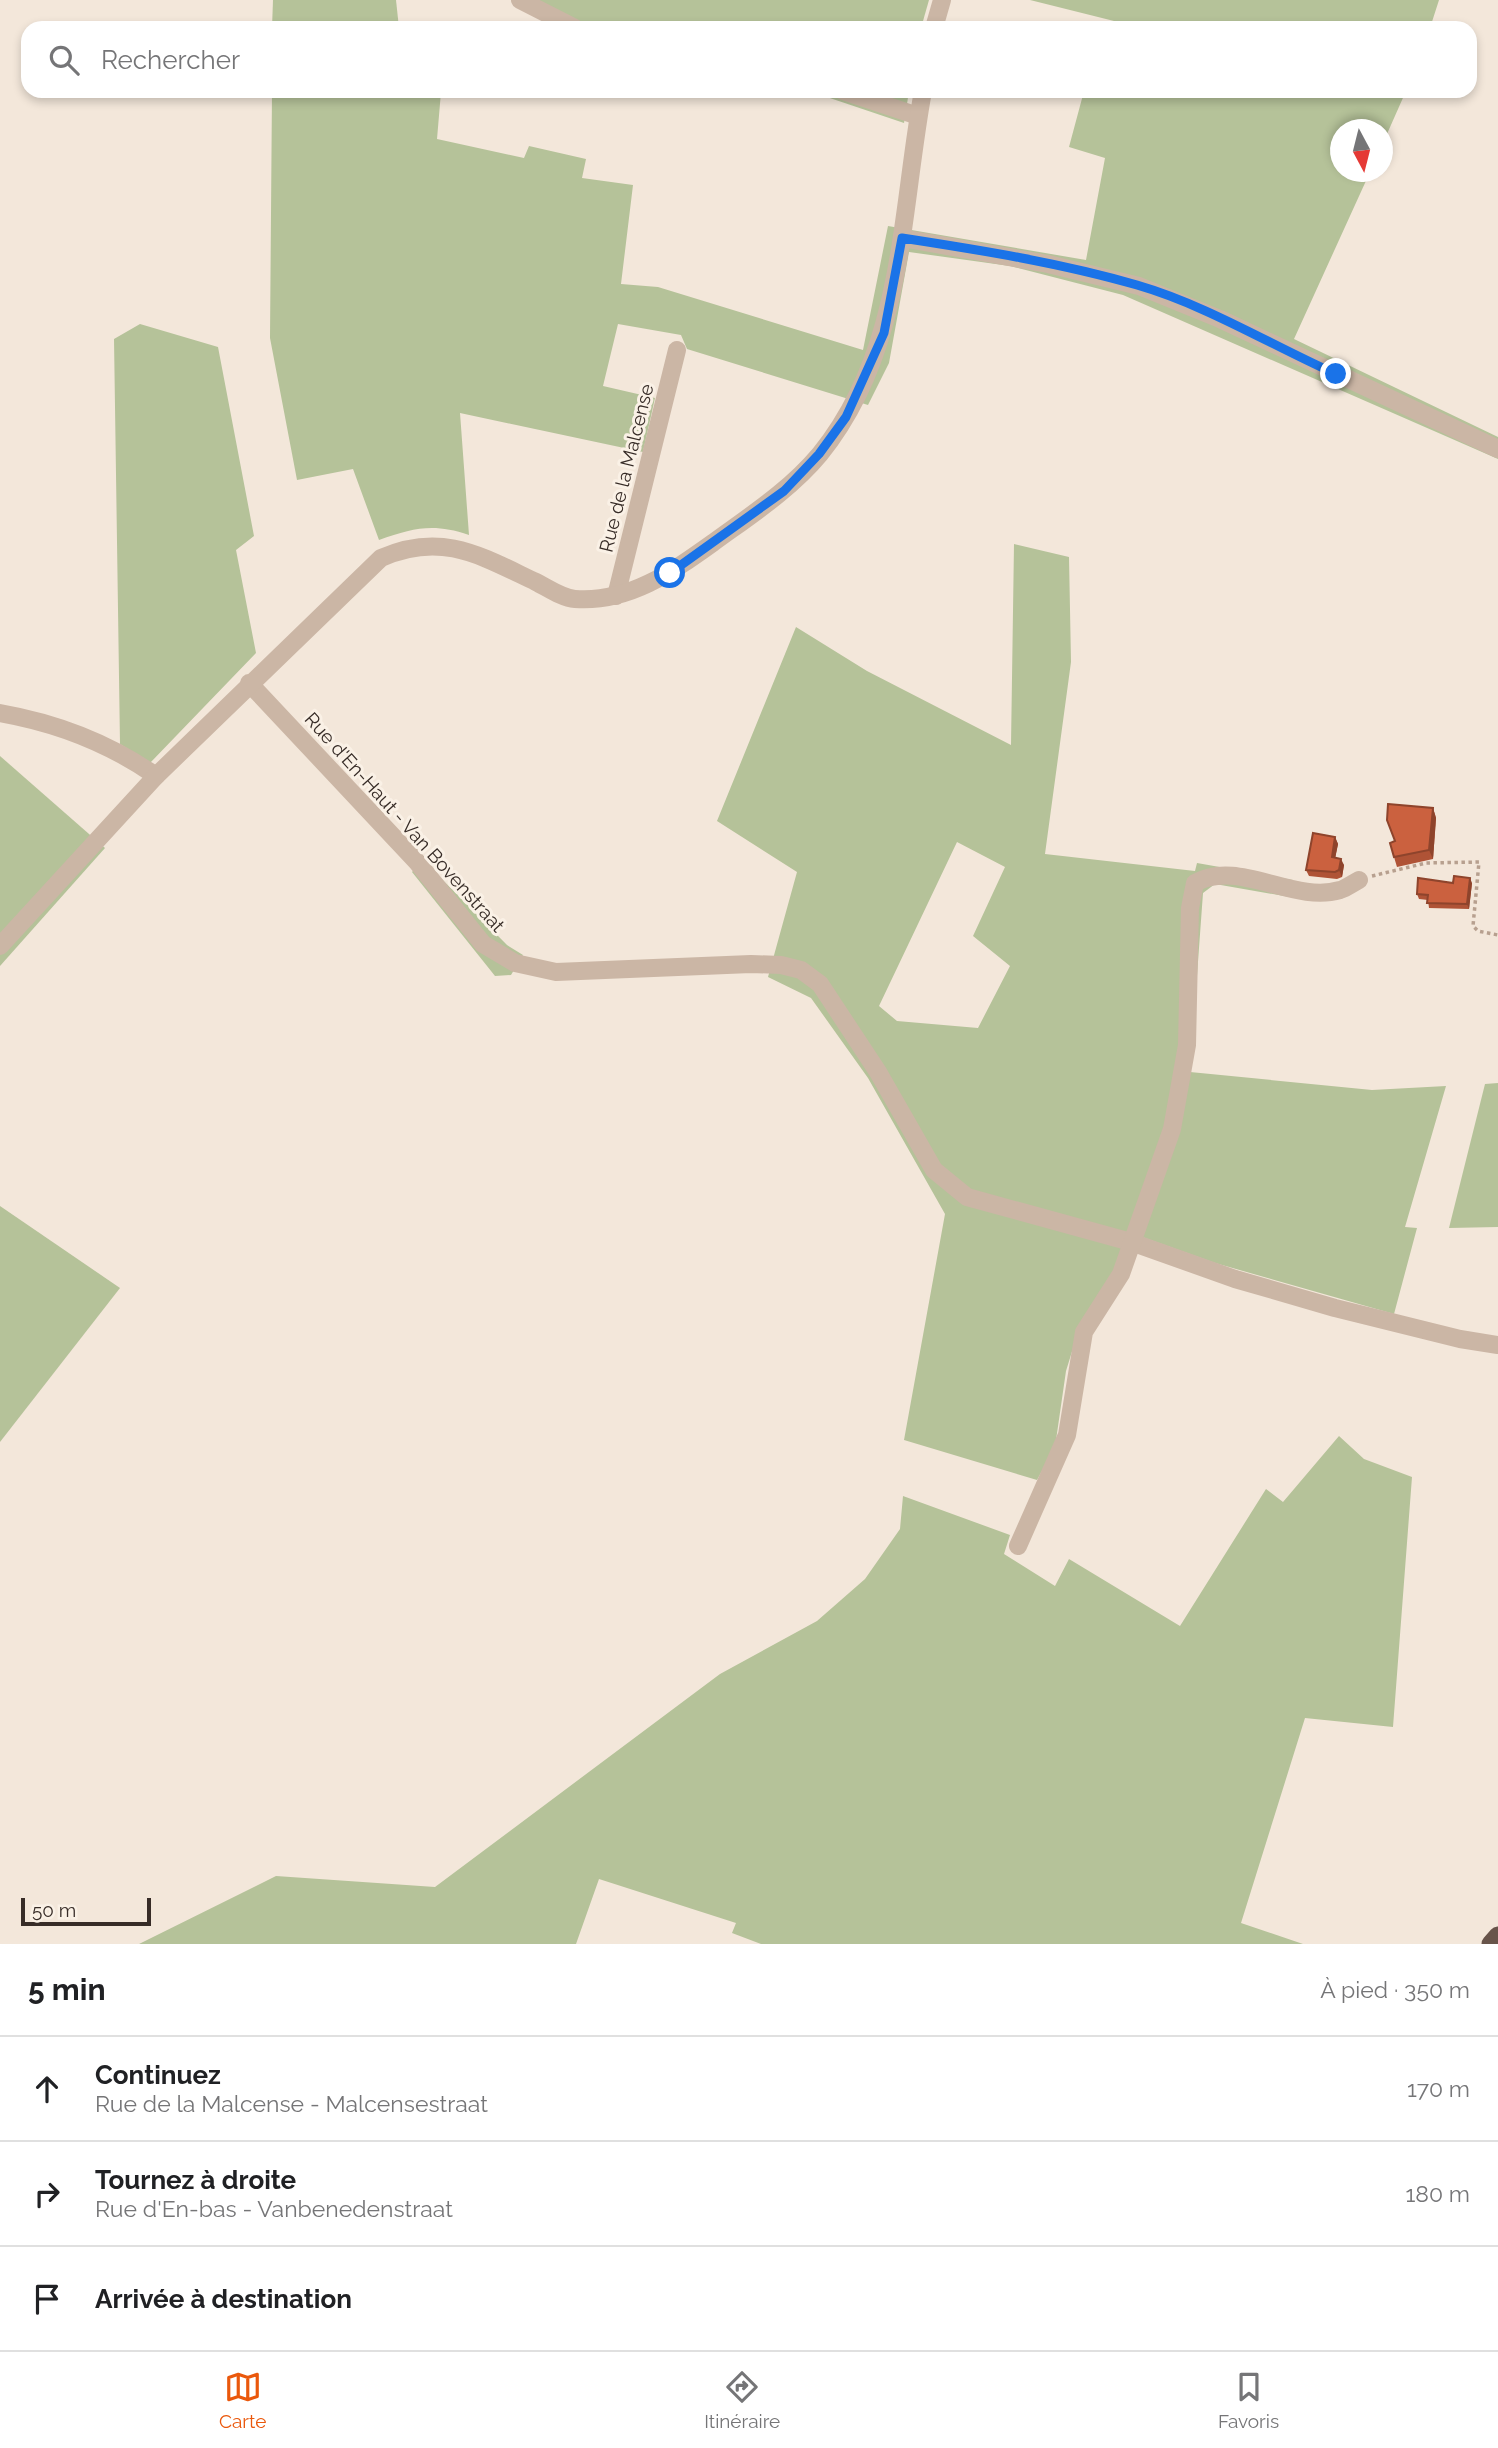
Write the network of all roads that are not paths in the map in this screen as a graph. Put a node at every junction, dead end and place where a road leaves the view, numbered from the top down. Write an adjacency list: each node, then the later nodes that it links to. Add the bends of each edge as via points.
1 (520, 0): 3 (street)
2 (942, 0): 4 (street)
3 (561, 21)
4 (936, 21)
5 (864, 98): 7 (street)
6 (922, 98): 7 (street)
7 (918, 116): 8 (street)
8 (902, 238): 10 (street, via 1139,286); 11 (street, via 884,333 846,417 819,454 784,491 670,573)
9 (677, 350): 11 (street, Rue de la Malcense)
10 (1498, 449)
11 (616, 596): 12 (street, via 569,598 464,550 435,544 401,549 364,572)
12 (249, 683): 14 (street); 17 (street, Rue d'En-Haut - Van Bovenstraat, via 417,862 483,944 515,963 556,972 751,964 801,970 820,984 848,1025 934,1170 967,1197)
13 (0, 713): 14 (street, via 68,729)
14 (156, 776): 16 (street)
15 (1359, 880): 17 (street, via 1339,890 1315,892 1220,874 1195,883 1190,908 1187,1045 1172,1129)
16 (0, 946)
17 (1131, 1242): 18 (street, Rue d'En-Haut - Van Bovenstraat, via 1335,1308); 19 (street, via 1121,1274 1084,1332 1067,1435)
18 (1498, 1345)
19 (1017, 1546)
20 (1498, 1936): 21 (highway)
21 (1492, 1944)

